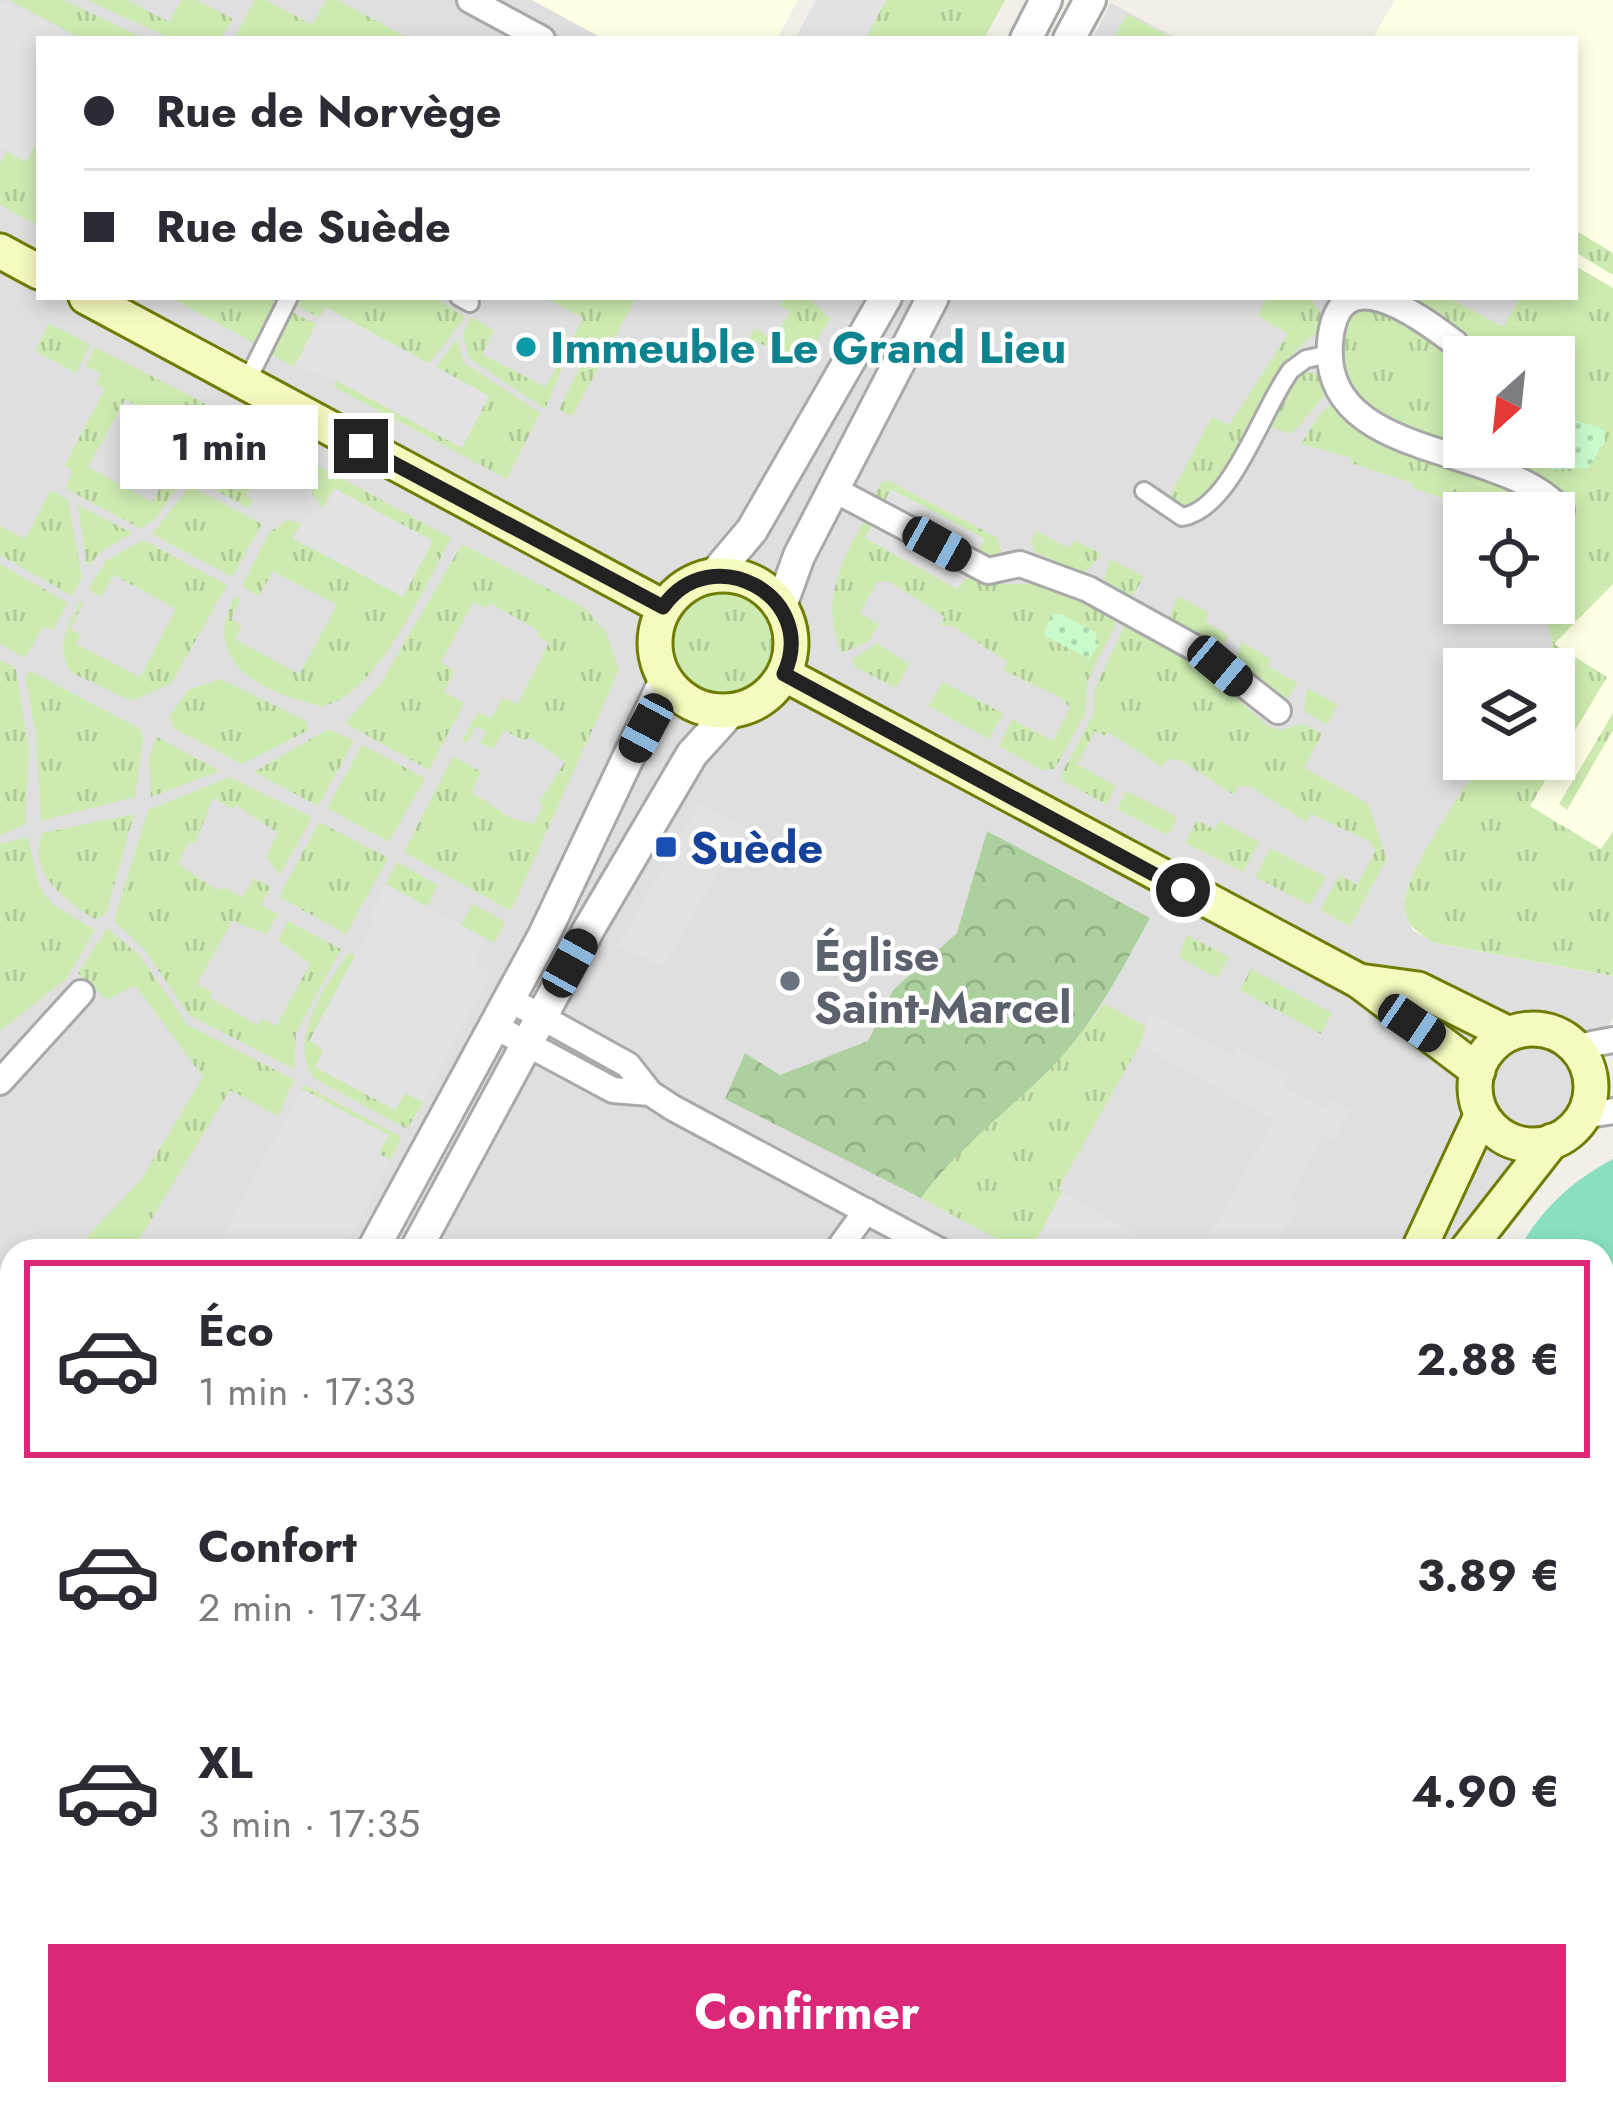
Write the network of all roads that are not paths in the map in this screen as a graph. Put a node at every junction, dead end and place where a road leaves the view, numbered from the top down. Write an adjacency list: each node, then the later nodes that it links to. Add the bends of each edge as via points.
1 (470, 0): 4 (street)
2 (1046, 0): 5 (street)
3 (1090, 0): 6 (street)
4 (536, 36)
5 (1028, 36)
6 (1072, 36)
7 (0, 251): 8 (main road)
8 (36, 270)
9 (92, 300): 17 (main road)
10 (288, 300): 17 (street)
11 (884, 300): 21 (street, via 752,530)
12 (932, 300): 18 (street)
13 (1378, 300): 15 (street, via 1401,303)
14 (1335, 302): 16 (street)
15 (1446, 336)
16 (1330, 354): 19 (street, via 1291,370 1203,510 1182,517); 20 (street, via 1334,385 1356,415)
17 (246, 383): 23 (main road)
18 (833, 489): 22 (street); 27 (street, via 988,571 1020,564 1088,589 1204,653)
19 (1144, 491)
20 (1538, 492)
21 (714, 575): 22 (main road, via 752,581); 23 (main road)
22 (781, 606): 24 (main road, via 791,651)
23 (663, 607): 25 (main road, via 653,645)
24 (784, 674): 26 (main road, via 767,695); 28 (main road)
25 (665, 680): 26 (main road, via 697,706); 30 (street)
26 (732, 710): 31 (street, via 692,754)
27 (1278, 711)
28 (1359, 981): 32 (main road, via 1418,989); 35 (main road)
29 (81, 993): 36 (street)
30 (501, 1012): 31 (street); 41 (street)
31 (534, 1030): 40 (street, via 613,1090 650,1093); 42 (street)
32 (1508, 1033): 34 (main road, via 1532,1027); 35 (main road)
33 (1613, 1040): 34 (street)
34 (1576, 1047): 37 (main road)
35 (1478, 1071): 38 (main road)
36 (0, 1082)
37 (1598, 1113): 39 (main road)
38 (1481, 1116): 39 (main road, via 1500,1136 1528,1146); 45 (main road)
39 (1552, 1142): 46 (main road)
40 (866, 1211): 43 (street); 44 (street)
41 (378, 1239)
42 (421, 1239)
43 (846, 1239)
44 (918, 1239)
45 (1424, 1239)
46 (1475, 1239)

